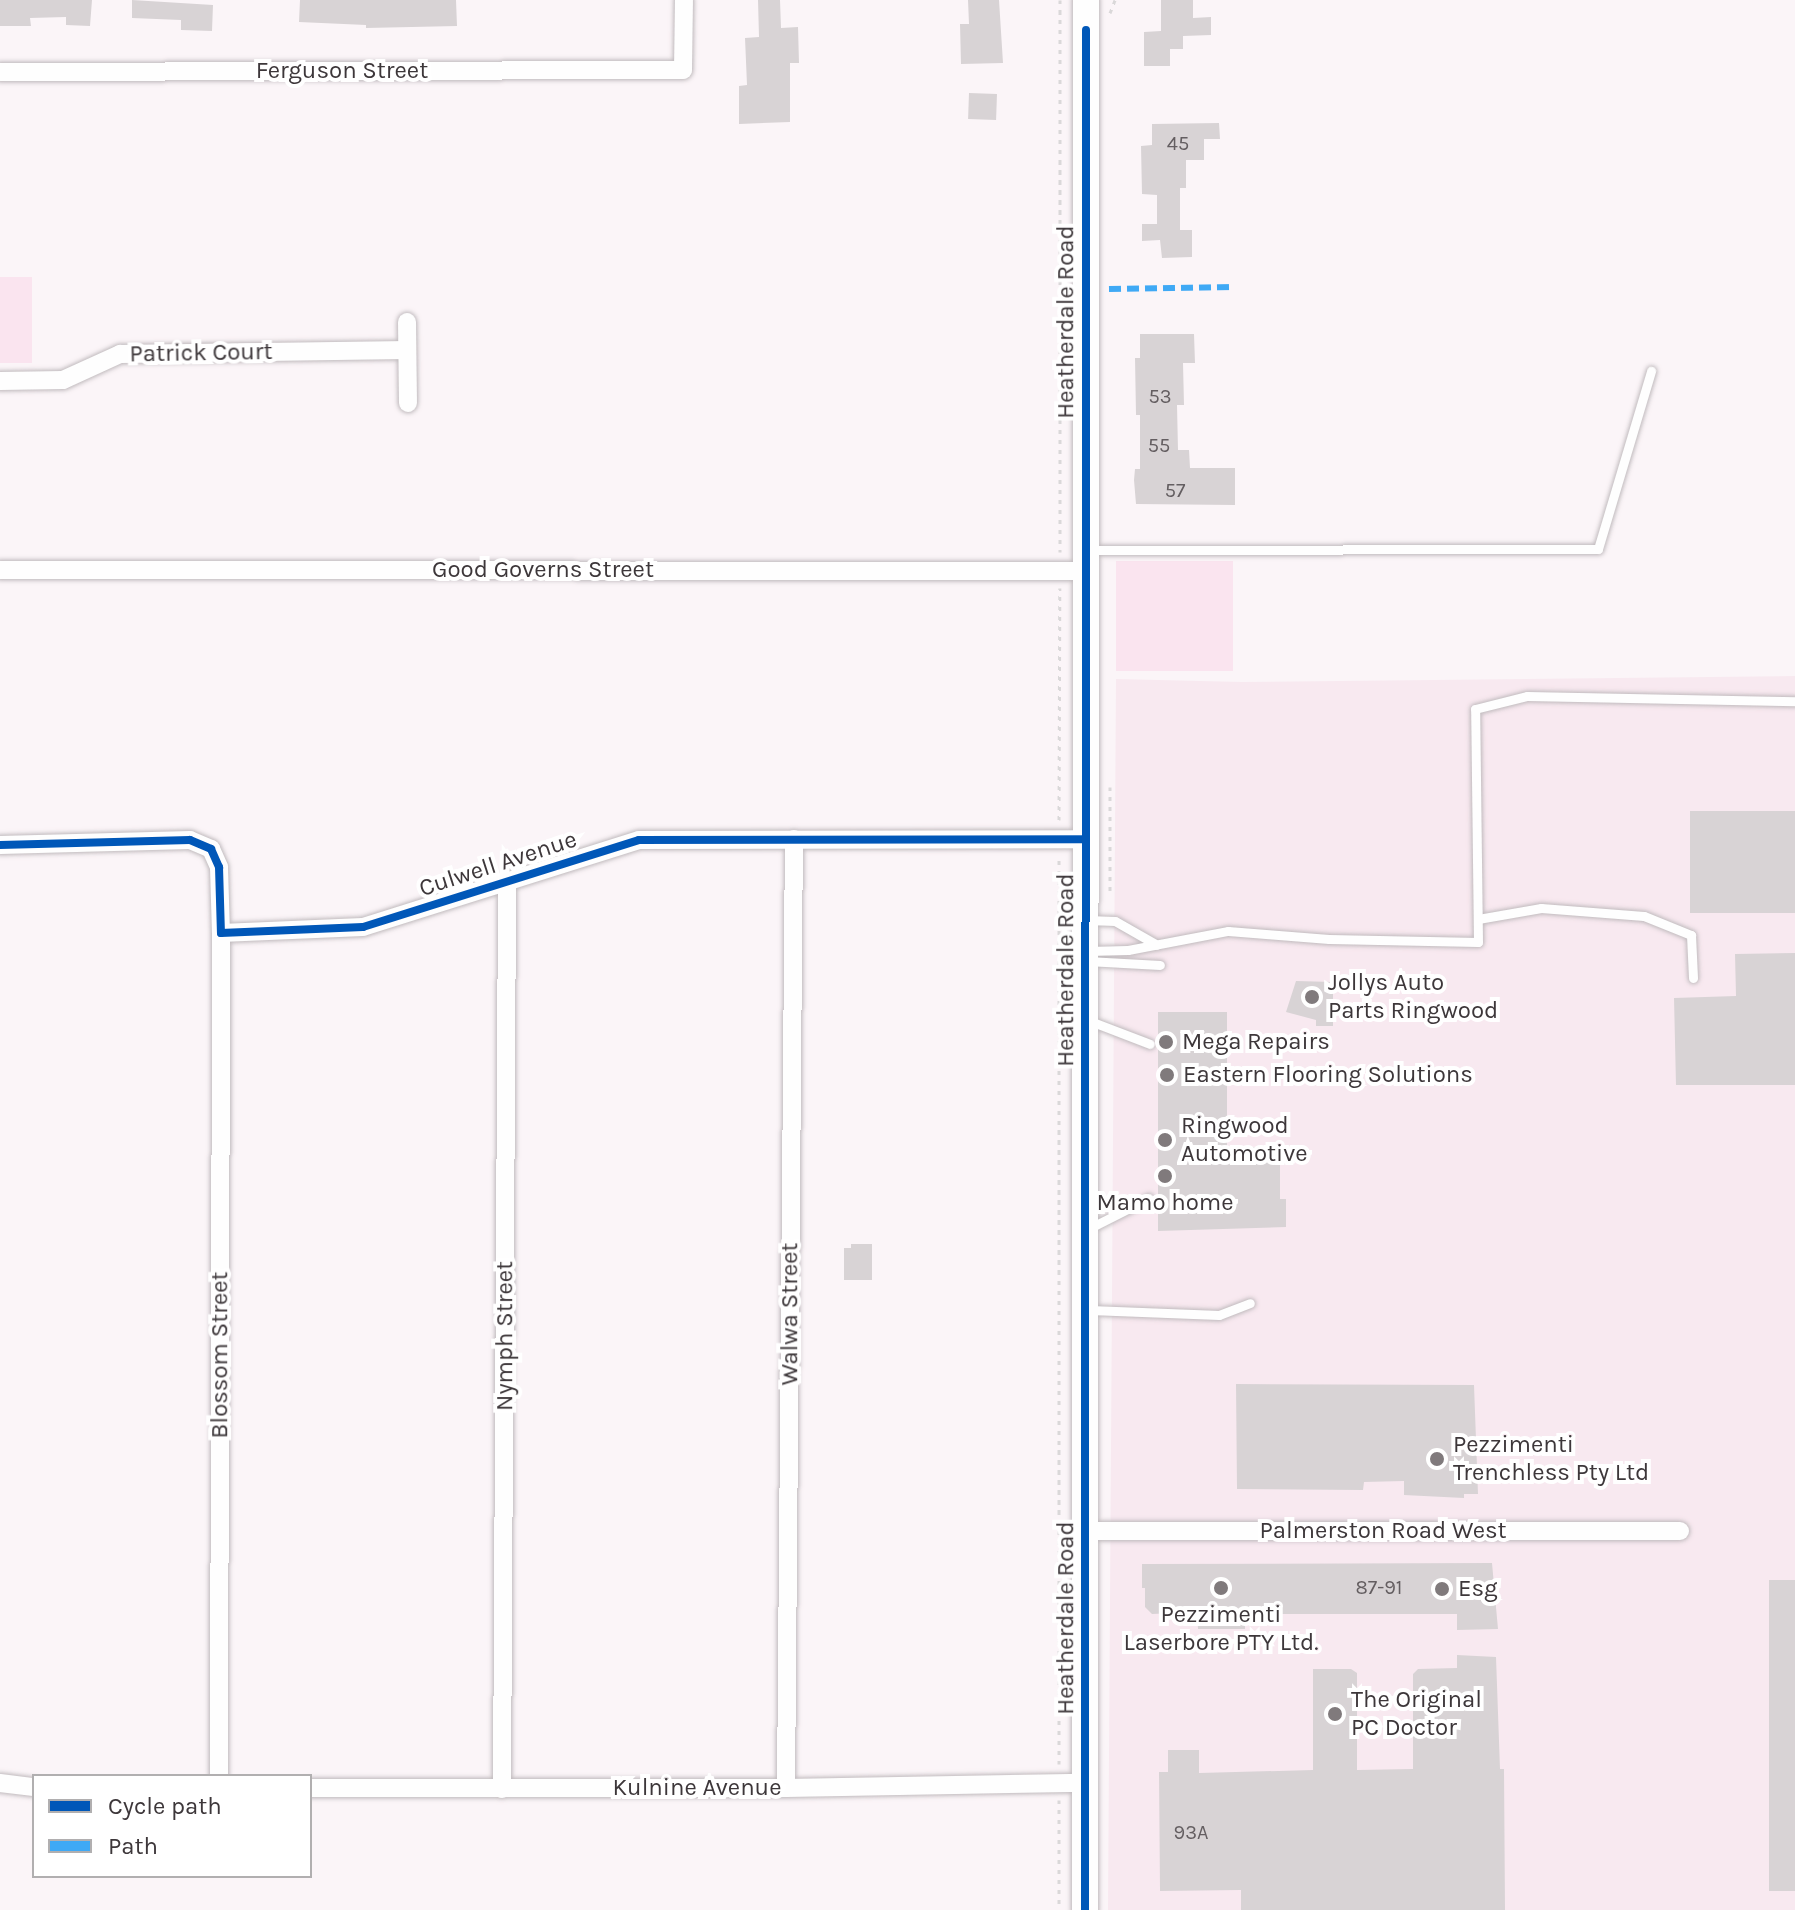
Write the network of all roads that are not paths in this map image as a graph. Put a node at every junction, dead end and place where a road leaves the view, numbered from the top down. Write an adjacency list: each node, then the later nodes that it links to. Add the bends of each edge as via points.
1 (684, 0): 3 (street, Ferguson Street, via 683,70)
2 (1086, 0): 9 (main road, Heatherdale Road)
3 (0, 72)
4 (407, 322): 5 (street)
5 (407, 350): 7 (street, Patrick Court, via 120,354 63,380); 8 (street)
6 (1651, 371): 9 (lane, via 1598,549)
7 (0, 381)
8 (408, 403)
9 (1077, 564): 10 (street, Good Governs Street); 13 (main road, Heatherdale Road)
10 (0, 570)
11 (1795, 701): 16 (lane, via 1527,696 1475,709)
12 (794, 839): 13 (street, Culwell Avenue); 15 (street, Culwell Avenue, via 639,840); 35 (street, Walwa Street)
13 (1086, 839): 17 (main road, Heatherdale Road)
14 (0, 845): 18 (street, via 190,840 211,849 219,867)
15 (507, 884): 18 (street, Culwell Avenue, via 363,927); 37 (street, Nymph Street)
16 (1478, 919): 19 (lane, via 1478,942 1228,931); 22 (lane, via 1541,908 1644,916 1691,935)
17 (1087, 920): 19 (lane, via 1115,921); 20 (main road, Heatherdale Road)
18 (221, 933): 31 (street, Blossom Street)
19 (1157, 945): 20 (lane)
20 (1087, 956): 21 (lane); 23 (main road, Heatherdale Road)
21 (1160, 965)
22 (1693, 978)
23 (1087, 1019): 24 (lane); 26 (main road, Heatherdale Road)
24 (1150, 1044)
25 (1149, 1198): 26 (lane)
26 (1086, 1230): 28 (main road, Heatherdale Road)
27 (1250, 1303): 28 (lane, via 1219,1315)
28 (1086, 1310): 29 (main road, Heatherdale Road)
29 (1086, 1531): 30 (street, Palmerston Road West); 32 (main road, Heatherdale Road)
30 (1680, 1531)
31 (219, 1774)
32 (1072, 1783): 35 (street, Kulnine Avenue); 38 (main road, Heatherdale Road)
33 (32, 1787): 36 (street)
34 (312, 1788): 37 (street, Kulnine Avenue)
35 (786, 1788): 37 (street, Kulnine Avenue)
36 (5, 1789)
37 (502, 1789)
38 (1085, 1910)

